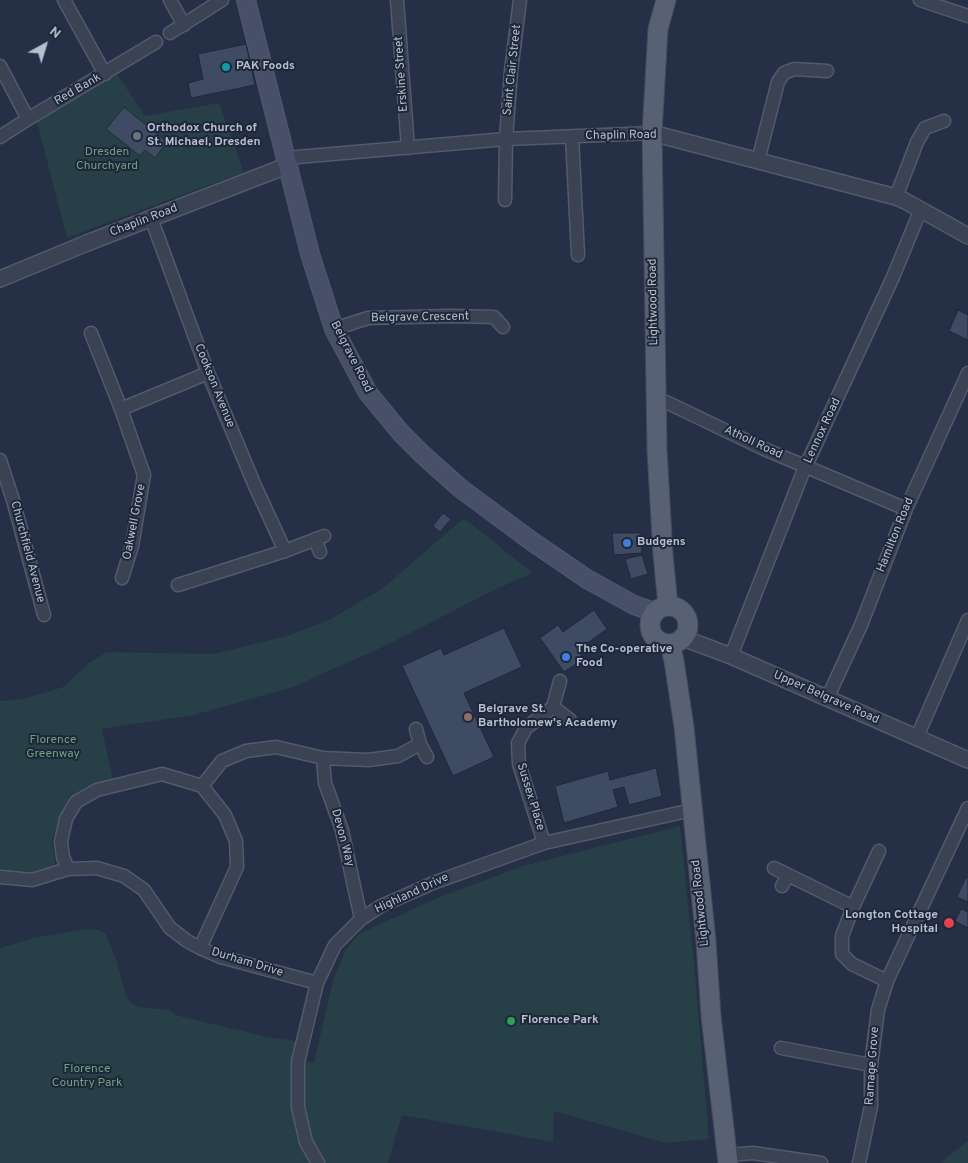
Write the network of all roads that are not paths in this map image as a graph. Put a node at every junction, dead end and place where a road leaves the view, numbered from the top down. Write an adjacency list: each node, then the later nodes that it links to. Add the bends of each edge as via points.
1 (170, 0): 10 (street)
2 (222, 0): 10 (street)
3 (246, 0): 23 (main road, Belgrave Road)
4 (397, 0): 22 (street, Erskine Street)
5 (520, 0): 21 (street, Saint Clair Street)
6 (666, 0): 18 (main road, Lightwood Road, via 658,29)
7 (920, 0): 9 (street)
8 (64, 7): 15 (street)
9 (968, 16)
10 (184, 25): 11 (street)
11 (170, 33)
12 (156, 42): 15 (street, Red Bank)
13 (0, 66): 16 (street)
14 (827, 71): 24 (street, via 794,69 784,73 778,82)
15 (105, 74): 16 (street, Red Bank)
16 (28, 119): 19 (street, Red Bank)
17 (944, 121): 25 (street, via 925,128)
18 (652, 133): 20 (street, Chaplin Road); 24 (street, Chaplin Road); 37 (main road, Lightwood Road)
19 (0, 137)
20 (572, 137): 21 (street, Chaplin Road); 30 (street)
21 (506, 139): 22 (street, Chaplin Road); 26 (street, Saint Clair Street)
22 (408, 148): 23 (street, Chaplin Road)
23 (287, 161): 28 (street, Chaplin Road); 33 (main road, Belgrave Road, via 310,254)
24 (758, 161): 25 (street, Chaplin Road)
25 (896, 197): 27 (street, Chaplin Road)
26 (505, 200)
27 (921, 209): 29 (street, Chaplin Road); 40 (street, Lennox Road)
28 (151, 218): 31 (street, Chaplin Road); 35 (street, Cookson Avenue)
29 (968, 236)
30 (578, 255)
31 (0, 279)
32 (503, 327): 33 (street, Belgrave Crescent, via 494,317 449,316 368,318)
33 (334, 329): 46 (main road, Belgrave Road, via 368,393 412,444 460,488 586,578 634,605)
34 (91, 333): 38 (street, Oakwell Grove)
35 (208, 373): 38 (street); 42 (street, Cookson Avenue)
36 (968, 373): 41 (street, Hamilton Road)
37 (655, 403): 40 (street, Atholl Road, via 666,402); 46 (main road, Lightwood Road, via 662,546)
38 (121, 409): 44 (street, Oakwell Grove, via 144,475 132,546)
39 (0, 460): 47 (street, Churchfield Avenue)
40 (806, 468): 41 (street, Atholl Road); 50 (street, Lennox Road)
41 (906, 509): 52 (street, Hamilton Road, via 861,625)
42 (285, 551): 43 (street, via 320,538); 45 (street)
43 (320, 552)
44 (122, 578)
45 (178, 585)
46 (661, 609): 49 (main road, via 650,619 651,632 658,640); 49 (main road, via 678,607 688,620 688,628)
47 (44, 615)
48 (968, 620): 56 (street)
49 (676, 641): 50 (street, Upper Belgrave Road); 63 (main road, Lightwood Road, via 674,661)
50 (731, 656): 52 (street, Upper Belgrave Road)
51 (560, 680): 53 (street)
52 (827, 699): 56 (street, Upper Belgrave Road)
53 (553, 707): 54 (street); 64 (street, Sussex Place, via 526,728 518,743 519,764)
54 (570, 720)
55 (416, 729): 57 (street)
56 (916, 737): 60 (street, Upper Belgrave Road)
57 (420, 744): 58 (street, via 398,756 368,760); 59 (street)
58 (324, 758): 61 (street, via 276,747 246,751 222,761); 70 (street, Devon Way, via 325,782 342,830)
59 (427, 758)
60 (968, 760)
61 (202, 786): 67 (street, via 162,774 97,790 76,802 66,819 61,842); 71 (street, via 225,815 236,841 237,867)
62 (968, 808): 72 (street, Ramage Grove)
63 (692, 810): 64 (street, Highland Drive); 76 (main road, Lightwood Road)
64 (544, 843): 70 (street, Highland Drive, via 433,882)
65 (879, 851): 69 (street, via 869,861)
66 (774, 868): 69 (street, via 785,881)
67 (68, 869): 68 (street, Durham Drive, via 32,880); 71 (street, Durham Drive, via 97,868 124,876 144,890 170,928)
68 (0, 877)
69 (852, 907): 72 (street, via 842,936 842,954 852,964)
70 (361, 919): 73 (street, Highland Drive, via 335,945)
71 (200, 948): 73 (street, Durham Drive, via 221,957)
72 (887, 981): 75 (street, Ramage Grove, via 878,1010)
73 (317, 983): 77 (street, Highland Drive, via 298,1062 298,1107 306,1142)
74 (789, 1046): 75 (street)
75 (871, 1065): 79 (street, Ramage Grove, via 870,1106)
76 (728, 1159): 78 (street, via 753,1154)
77 (318, 1163)
78 (822, 1163)
79 (859, 1163)

